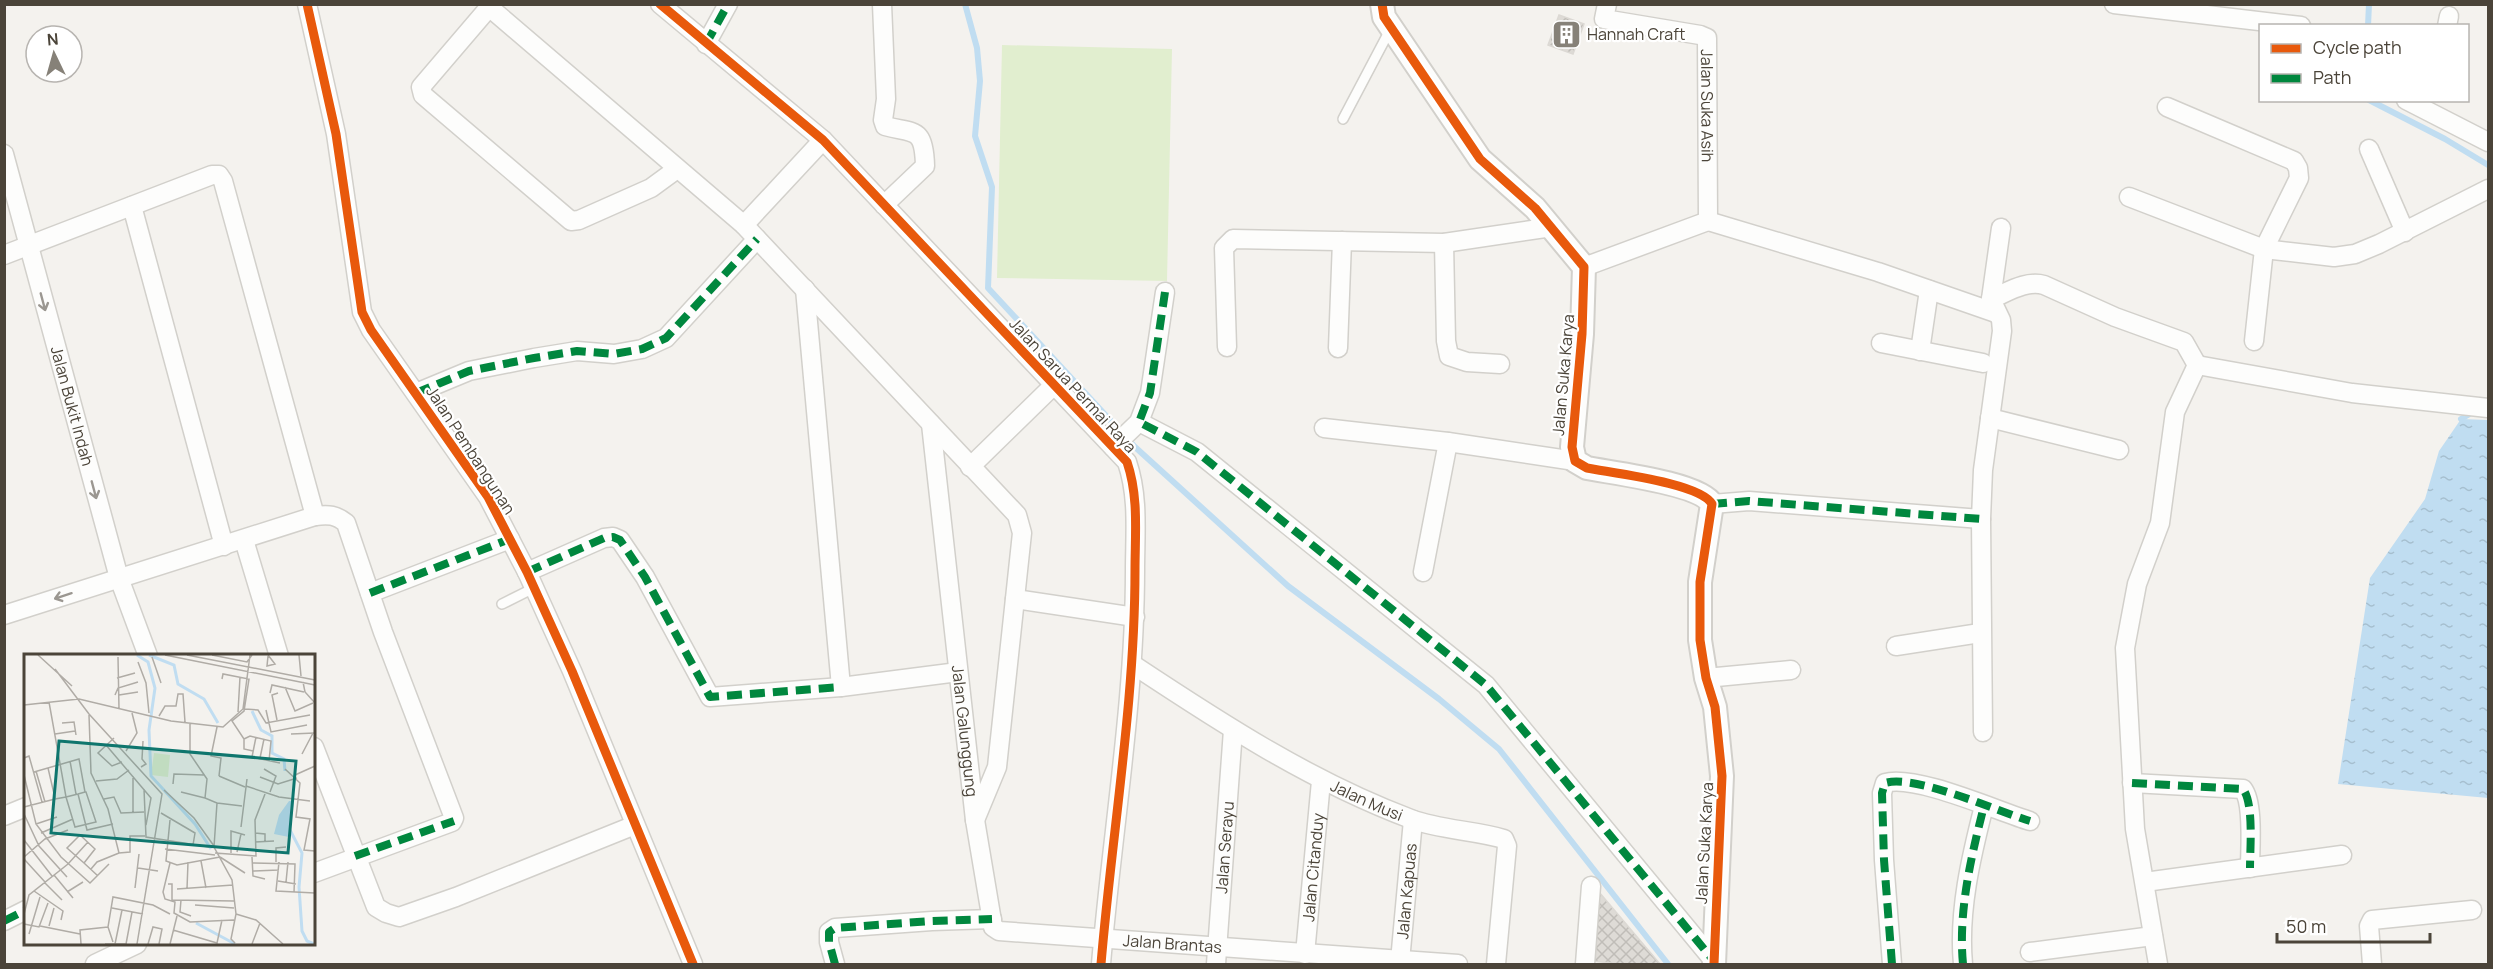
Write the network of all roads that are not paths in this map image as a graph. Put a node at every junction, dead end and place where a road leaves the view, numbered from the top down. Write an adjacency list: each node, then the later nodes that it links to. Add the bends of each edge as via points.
1 (307, 4): 51 (street, Jalan Pembangunan, via 336,134 362,312)
2 (660, 4): 13 (street, Jalan Sarua Permai Raya)
3 (728, 4): 13 (street)
4 (882, 4): 24 (street, via 886,99 883,120 885,126 915,132 925,166)
5 (1382, 4): 12 (street)
6 (1607, 4): 26 (street, Jalan Suka Asih, via 1604,19 1707,38)
7 (2115, 4): 8 (street)
8 (2121, 5): 10 (street)
9 (491, 6): 21 (street); 21 (street, via 421,91 571,221 651,188)
10 (2212, 10): 11 (street)
11 (2290, 24)
12 (1391, 28): 16 (lane); 28 (street, via 1480,159)
13 (706, 44): 17 (street, Jalan Sarua Permai Raya)
14 (2427, 106): 18 (street)
15 (2167, 107): 35 (street, via 2294,161 2299,178)
16 (1343, 119)
17 (823, 140): 24 (street, Jalan Sarua Permai Raya); 27 (street)
18 (2488, 142)
19 (2369, 149): 30 (street)
20 (4, 154): 34 (street, Jalan Bukit Indah)
21 (677, 169): 27 (street)
22 (2488, 189): 30 (street)
23 (2129, 197): 35 (street)
24 (884, 205): 50 (street, Jalan Sarua Permai Raya)
25 (132, 206): 34 (street); 62 (street, via 212,175 219,175 223,181); 66 (street)
26 (1708, 221): 37 (street); 39 (street)
27 (744, 225): 31 (street)
28 (1552, 227): 33 (street); 37 (street)
29 (2001, 228): 41 (street)
30 (2405, 232): 35 (street, via 2355,254 2334,257)
31 (757, 239): 38 (street); 51 (street, via 666,338 642,349 614,354 577,351 534,358 469,371)
32 (1342, 241): 33 (street); 44 (street, via 1233,239 1227,243); 45 (street)
33 (1444, 243): 48 (street, via 1449,356 1467,362)
34 (28, 245): 36 (street); 68 (street, Jalan Bukit Indah, one-way to 68)
35 (2264, 249): 42 (street)
36 (4, 255)
37 (1584, 267): 59 (street, Jalan Suka Karya, via 1572,447)
38 (805, 289): 54 (street); 83 (street)
39 (1929, 290): 41 (street); 46 (street)
40 (1165, 292): 56 (street, via 1150,393)
41 (1994, 306): 49 (street, via 2023,285 2044,285 2184,342); 53 (street, via 2002,331)
42 (2254, 341)
43 (1881, 343): 46 (street)
44 (1227, 347)
45 (1338, 348)
46 (1920, 351): 47 (street)
47 (1983, 363)
48 (1500, 364)
49 (2197, 365): 52 (street, via 2352,393); 88 (street, via 2175,412 2160,524 2137,584 2125,648)
50 (1054, 385): 56 (street, Jalan Sarua Permai Raya); 60 (street)
51 (416, 393): 64 (street, Jalan Pembangunan, via 488,497)
52 (2488, 408)
53 (1989, 418): 58 (street); 63 (street)
54 (931, 424): 60 (street); 81 (street, Jalan Galunggung)
55 (1324, 428): 57 (street)
56 (1125, 435): 74 (street, Jalan Sarua Permai Raya, via 1126,462 1136,503); 113 (street, via 1197,452 1486,685)
57 (1448, 442): 59 (street); 67 (street)
58 (2119, 450)
59 (1575, 461): 61 (street, via 1587,468 1684,487 1707,497)
60 (970, 467): 71 (street, via 1017,515 1021,524)
61 (1713, 504): 63 (street, via 1749,501); 82 (street, Jalan Suka Karya, via 1700,582 1700,640)
62 (315, 516): 65 (street); 70 (street, via 338,516 346,523)
63 (1981, 519): 75 (street)
64 (510, 538): 69 (street, Jalan Pembangunan); 70 (street)
65 (244, 540): 66 (street); 78 (street)
66 (224, 546): 68 (street)
67 (1423, 572)
68 (118, 579): 73 (street, one-way to 73); 77 (street, Jalan Bukit Indah)
69 (530, 580): 72 (lane); 83 (street, via 604,538 613,537 620,540 645,577 711,697); 95 (street, Jalan Pembangunan)
70 (370, 593): 97 (street, via 454,818 452,822)
71 (1015, 599): 74 (street); 92 (street, via 997,767)
72 (502, 604)
73 (6, 610)
74 (1135, 617): 79 (street, Jalan Sarua Permai Raya)
75 (1980, 633): 76 (street); 85 (street)
76 (1896, 646)
77 (147, 654)
78 (278, 654)
79 (1132, 664): 84 (street, Jalan Musi); 107 (street, Jalan Sarua Permai Raya)
80 (1791, 670): 82 (street)
81 (958, 672): 83 (street); 92 (street, Jalan Galunggung)
82 (1706, 678): 113 (street, Jalan Suka Karya, via 1715,706 1722,777)
83 (841, 687)
84 (1233, 730): 87 (street, Jalan Musi); 111 (street, Jalan Serayu)
85 (1983, 732)
86 (315, 750): 97 (street)
87 (1321, 781): 93 (street, Jalan Musi); 110 (street, Jalan Citanduy)
88 (2132, 783): 98 (street, via 2243,789 2249,806); 100 (street, via 2135,829)
89 (1984, 806): 94 (street); 121 (street, via 1921,784 1891,781 1883,786); 122 (street, via 1962,923)
90 (24, 808): 91 (street)
91 (4, 816)
92 (975, 820): 104 (street, Jalan Galunggung)
93 (1413, 820): 112 (street, Jalan Kapuas); 119 (street, Jalan Musi, via 1504,839 1508,846)
94 (2030, 821)
95 (635, 825): 97 (street, via 399,917 376,906); 115 (street, Jalan Pembangunan)
96 (2342, 855): 98 (street)
97 (355, 856): 99 (street)
98 (2250, 868): 100 (street)
99 (315, 873)
100 (2145, 882): 106 (street)
101 (1591, 886): 120 (street)
102 (2472, 910): 124 (street, via 2372,920)
103 (24, 911): 105 (street)
104 (992, 919): 107 (street, via 993,927 999,931); 116 (street, via 835,928 830,932 829,942)
105 (4, 921)
106 (2153, 936): 109 (street); 123 (street)
107 (1103, 939): 111 (street, Jalan Brantas); 117 (street, Jalan Sarua Permai Raya)
108 (135, 945): 114 (street)
109 (2030, 952)
110 (1305, 954): 111 (street, Jalan Brantas); 112 (street, Jalan Brantas)
111 (1216, 957)
112 (1400, 961): 118 (street, Jalan Brantas)
113 (1714, 963)
114 (95, 964)
115 (693, 964)
116 (835, 964)
117 (1101, 964)
118 (1458, 964)
119 (1496, 964)
120 (1585, 964)
121 (1892, 964)
122 (1963, 964)
123 (2158, 964)
124 (2372, 964)

